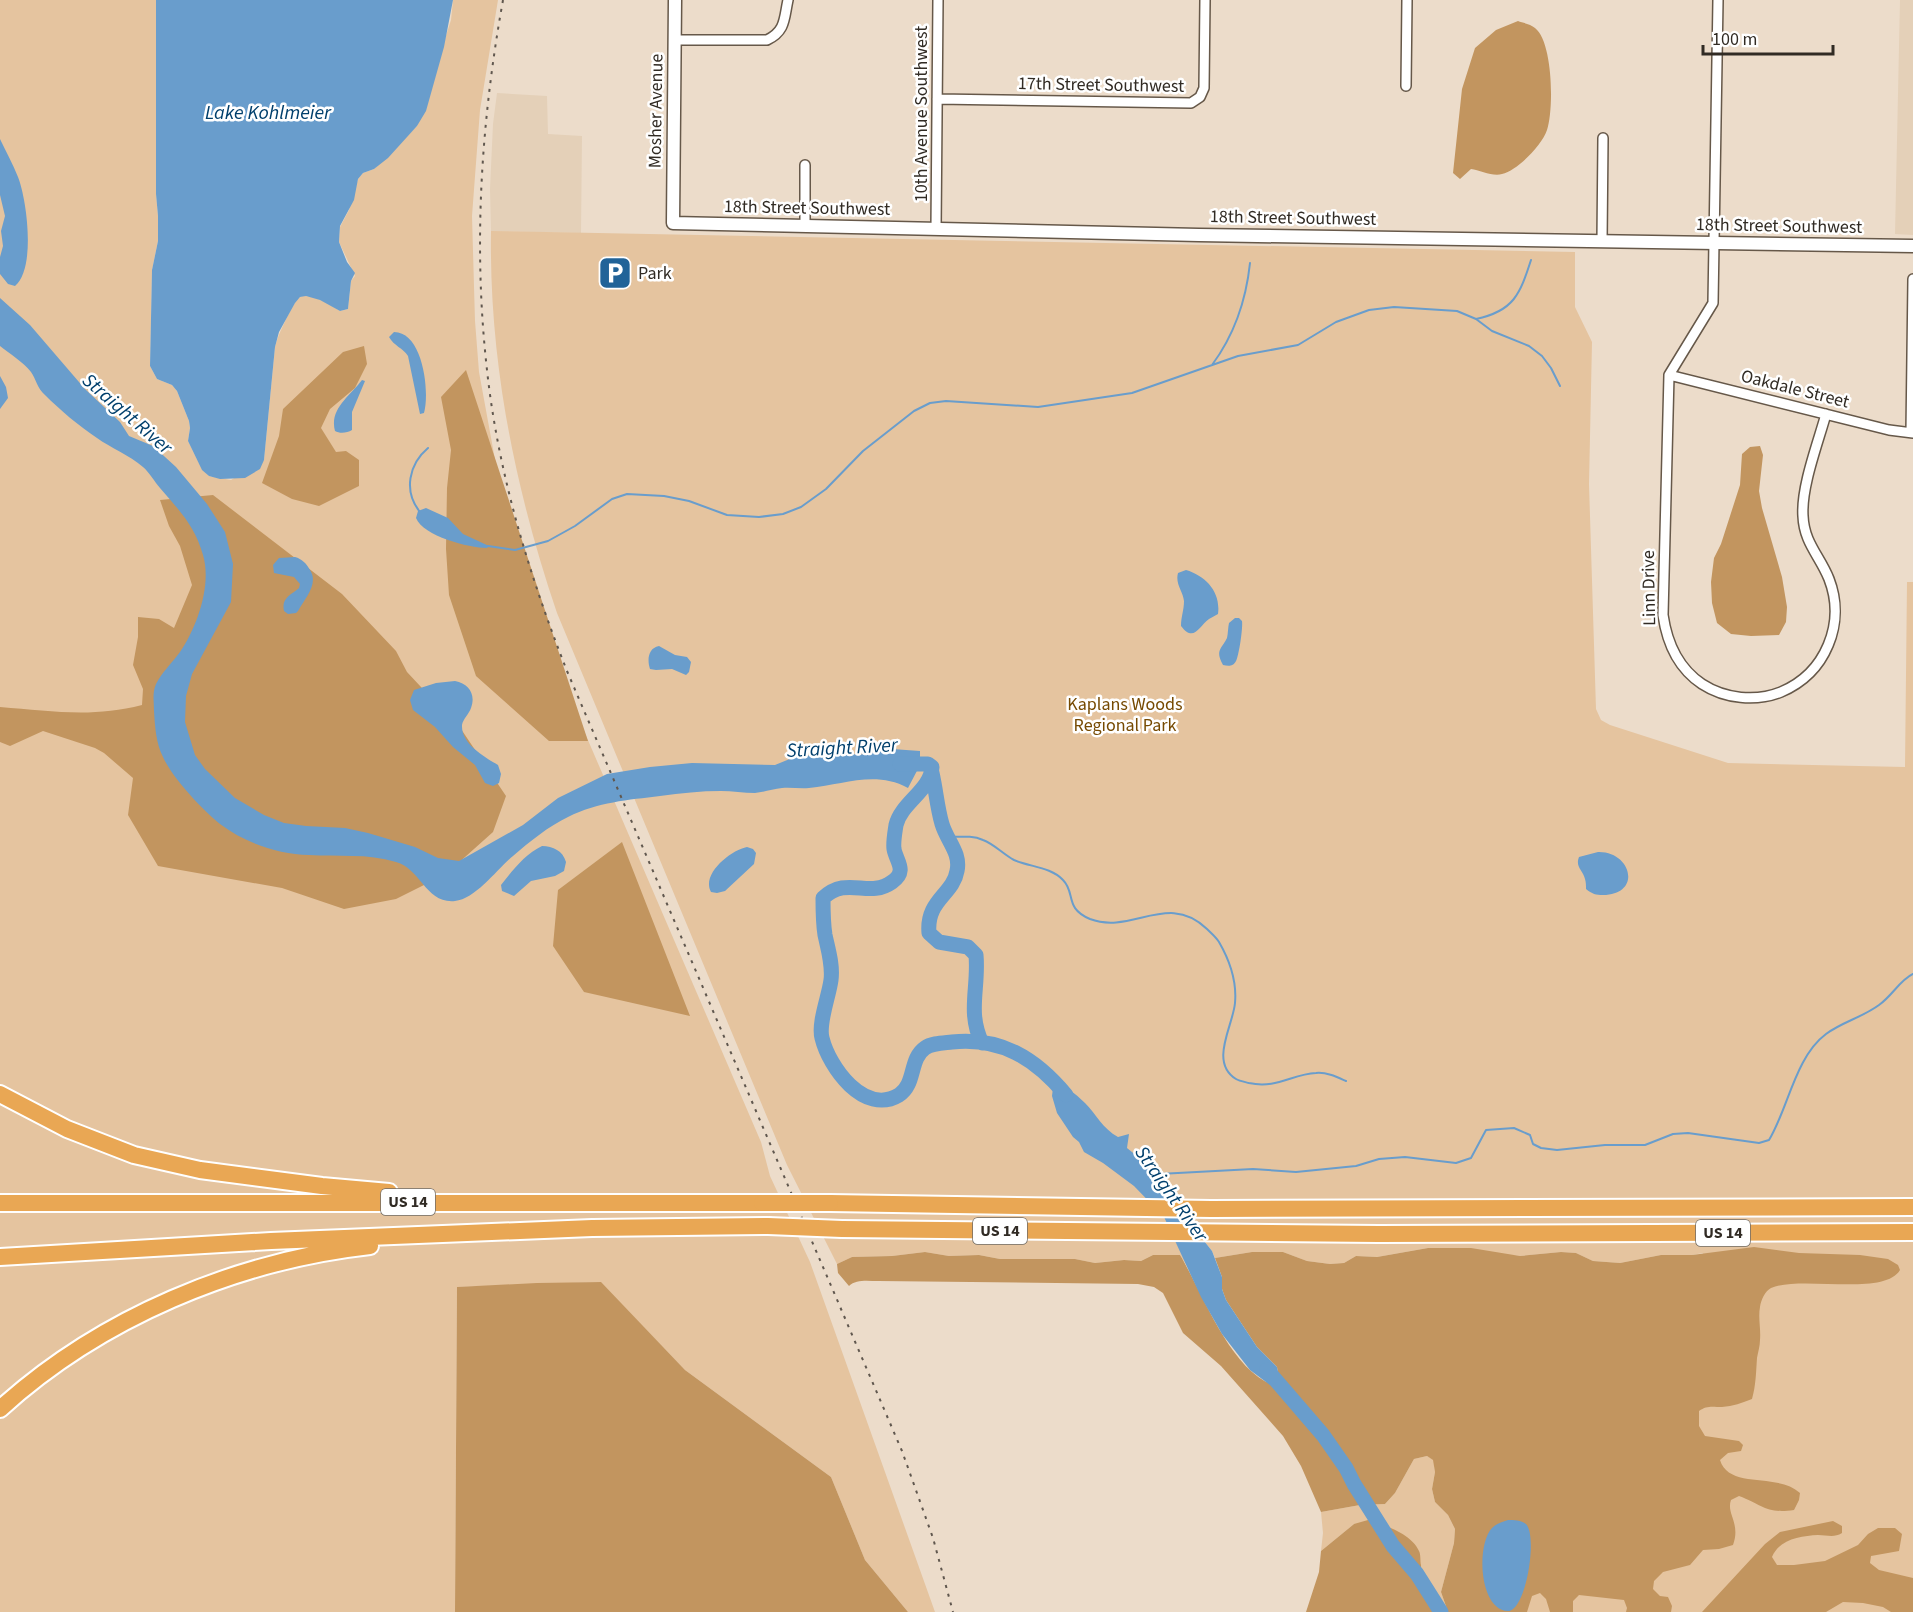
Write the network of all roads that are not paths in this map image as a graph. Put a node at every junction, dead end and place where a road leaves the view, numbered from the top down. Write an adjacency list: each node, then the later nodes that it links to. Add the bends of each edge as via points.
1 (675, 0): 7 (street, Mosher Avenue)
2 (788, 0): 7 (street, via 784,25 767,40)
3 (938, 0): 9 (street, 10th Avenue Southwest)
4 (1205, 0): 9 (street, 17th Street Southwest, via 1204,87 1200,97 1191,103)
5 (1407, 0): 8 (street)
6 (1718, 0): 16 (street, Linn Drive)
7 (675, 40): 12 (street, Mosher Avenue)
8 (1406, 86)
9 (937, 99): 14 (street, 10th Avenue Southwest)
10 (1603, 138): 15 (street)
11 (805, 165): 13 (street)
12 (673, 223): 13 (street, 18th Street Southwest)
13 (805, 226): 14 (street, 18th Street Southwest)
14 (936, 229): 15 (street, 18th Street Southwest)
15 (1602, 241): 16 (street, 18th Street Southwest)
16 (1714, 243): 17 (street, 18th Street Southwest); 19 (street, Linn Drive, via 1713,303)
17 (1913, 246)
18 (1913, 279): 21 (street)
19 (1669, 375): 20 (street, Oakdale Street); 20 (street, Linn Drive, via 1665,630 1681,665 1701,683 1725,694 1755,698 1789,688 1818,663 1831,640 1833,590 1807,538 1803,514)
20 (1826, 414): 21 (street, Oakdale Street)
21 (1912, 432)
22 (0, 1094): 24 (highway, via 67,1129 124,1151 200,1170)
23 (1913, 1196): 27 (highway)
24 (494, 1202): 25 (highway, US 14); 27 (highway, US 14, bridge, via 1211,1209)
25 (0, 1203)
26 (1913, 1207): 27 (highway, US 14)
27 (1701, 1208)
28 (1913, 1232): 29 (highway, US 14, bridge, via 1217,1234 768,1226)
29 (500, 1233): 30 (highway, US 14); 31 (highway, via 357,1248 286,1260 209,1285 141,1314 73,1352)
30 (0, 1257)
31 (0, 1409)

